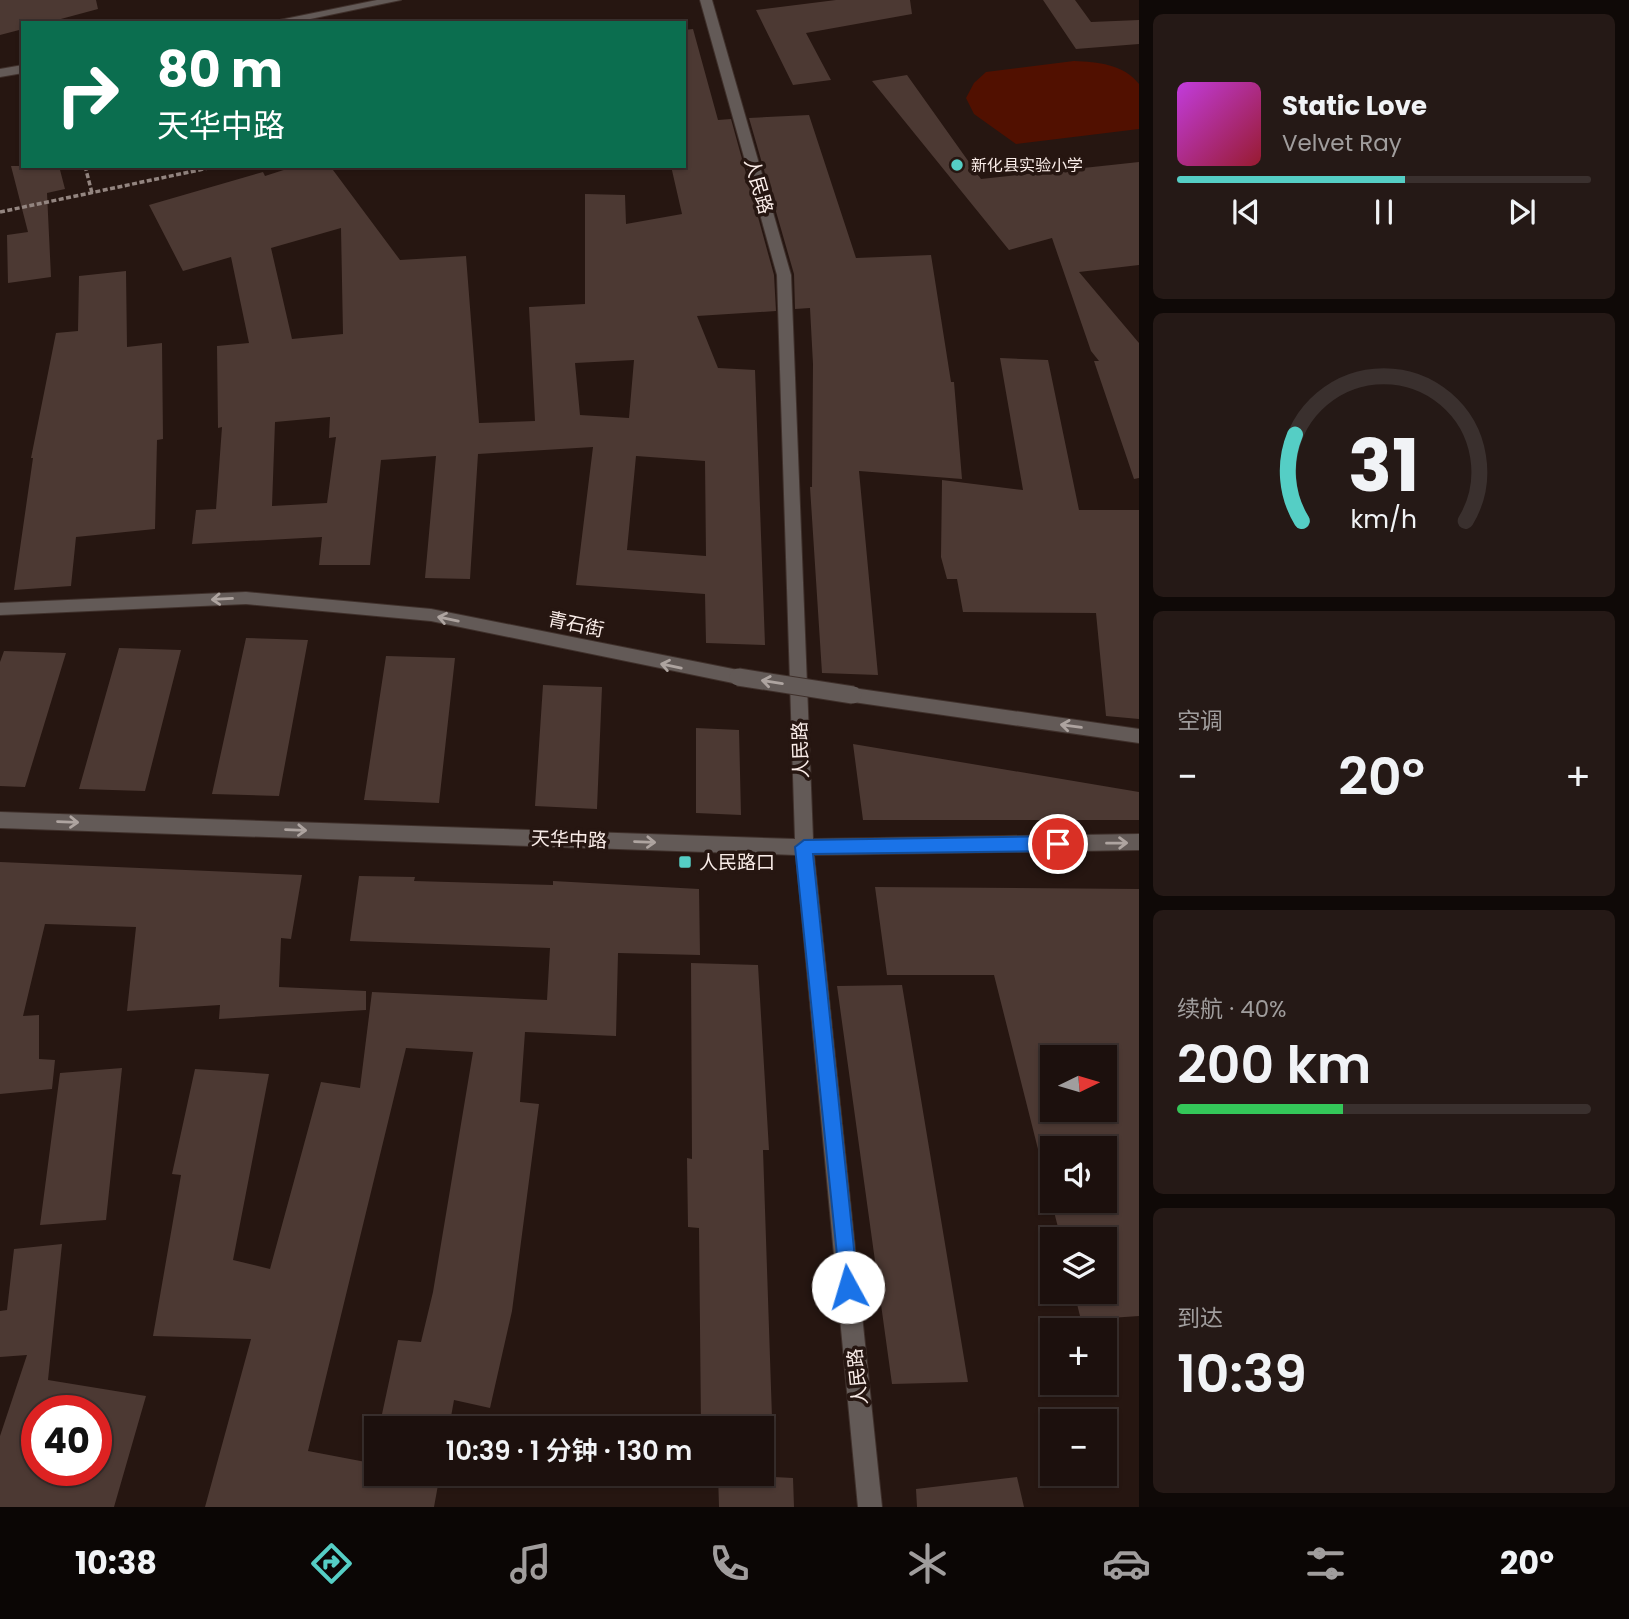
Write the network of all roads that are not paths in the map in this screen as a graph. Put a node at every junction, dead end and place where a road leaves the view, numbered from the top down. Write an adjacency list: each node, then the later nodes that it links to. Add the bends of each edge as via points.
1 (395, 0): 3 (street)
2 (706, 0): 10 (street, 人民路, via 784,275)
3 (282, 21)
4 (21, 69): 5 (street)
5 (0, 73)
6 (0, 609): 7 (street, 青石街, one-way to 6, bridge, via 738,677 430,615 259,599)
7 (1139, 736)
8 (0, 820): 10 (street, 天华中路, one-way to 10)
9 (1139, 842): 10 (street, 天华中路, one-way to 9)
10 (804, 847): 11 (street, 人民路)
11 (870, 1507)

